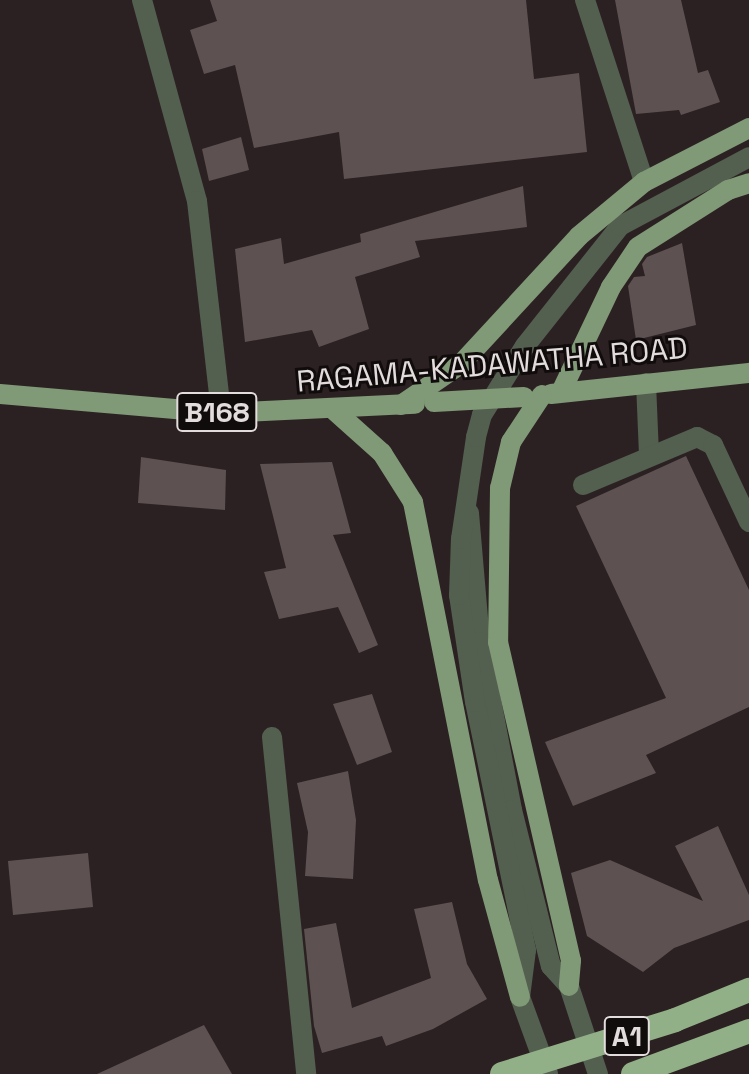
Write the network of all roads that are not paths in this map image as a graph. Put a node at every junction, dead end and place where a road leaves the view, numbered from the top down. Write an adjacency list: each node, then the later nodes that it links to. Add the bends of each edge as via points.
1 (142, 0): 13 (street, via 197,201)
2 (585, 0): 5 (street)
3 (749, 128): 5 (main road)
4 (749, 157): 16 (street, via 620,226 582,269 482,415)
5 (644, 182): 11 (main road, via 579,236 461,364)
6 (749, 183): 10 (main road, via 728,190 638,247)
7 (749, 373): 8 (main road, RAGAMA-KADAWATHA ROAD / B168)
8 (646, 383): 10 (main road, RAGAMA-KADAWATHA ROAD / B168); 14 (street)
9 (0, 394): 13 (main road, RAGAMA-KADAWATHA ROAD / B168)
10 (542, 394): 11 (main road, RAGAMA-KADAWATHA ROAD / B168, bridge); 19 (main road, via 511,442 500,488 498,642 571,961)
11 (401, 405): 12 (main road, RAGAMA-KADAWATHA ROAD / B168)
12 (335, 411): 13 (main road, RAGAMA-KADAWATHA ROAD / B168); 21 (main road, via 382,453 413,502 488,880)
13 (221, 413)
14 (649, 454): 15 (street); 17 (street, via 697,437 713,445)
15 (583, 485)
16 (468, 509): 19 (street, via 475,537 480,642 512,810 551,966); 21 (street, via 459,595 475,702 526,950)
17 (749, 522)
18 (272, 737): 25 (street)
19 (569, 986): 23 (street)
20 (749, 990): 23 (highway, A1)
21 (520, 997): 24 (street)
22 (749, 1031): 28 (highway, A1)
23 (589, 1048): 24 (highway, A1); 27 (street)
24 (546, 1069): 26 (highway, A1)
25 (306, 1074)
26 (502, 1074)
27 (598, 1074)
28 (633, 1074)

